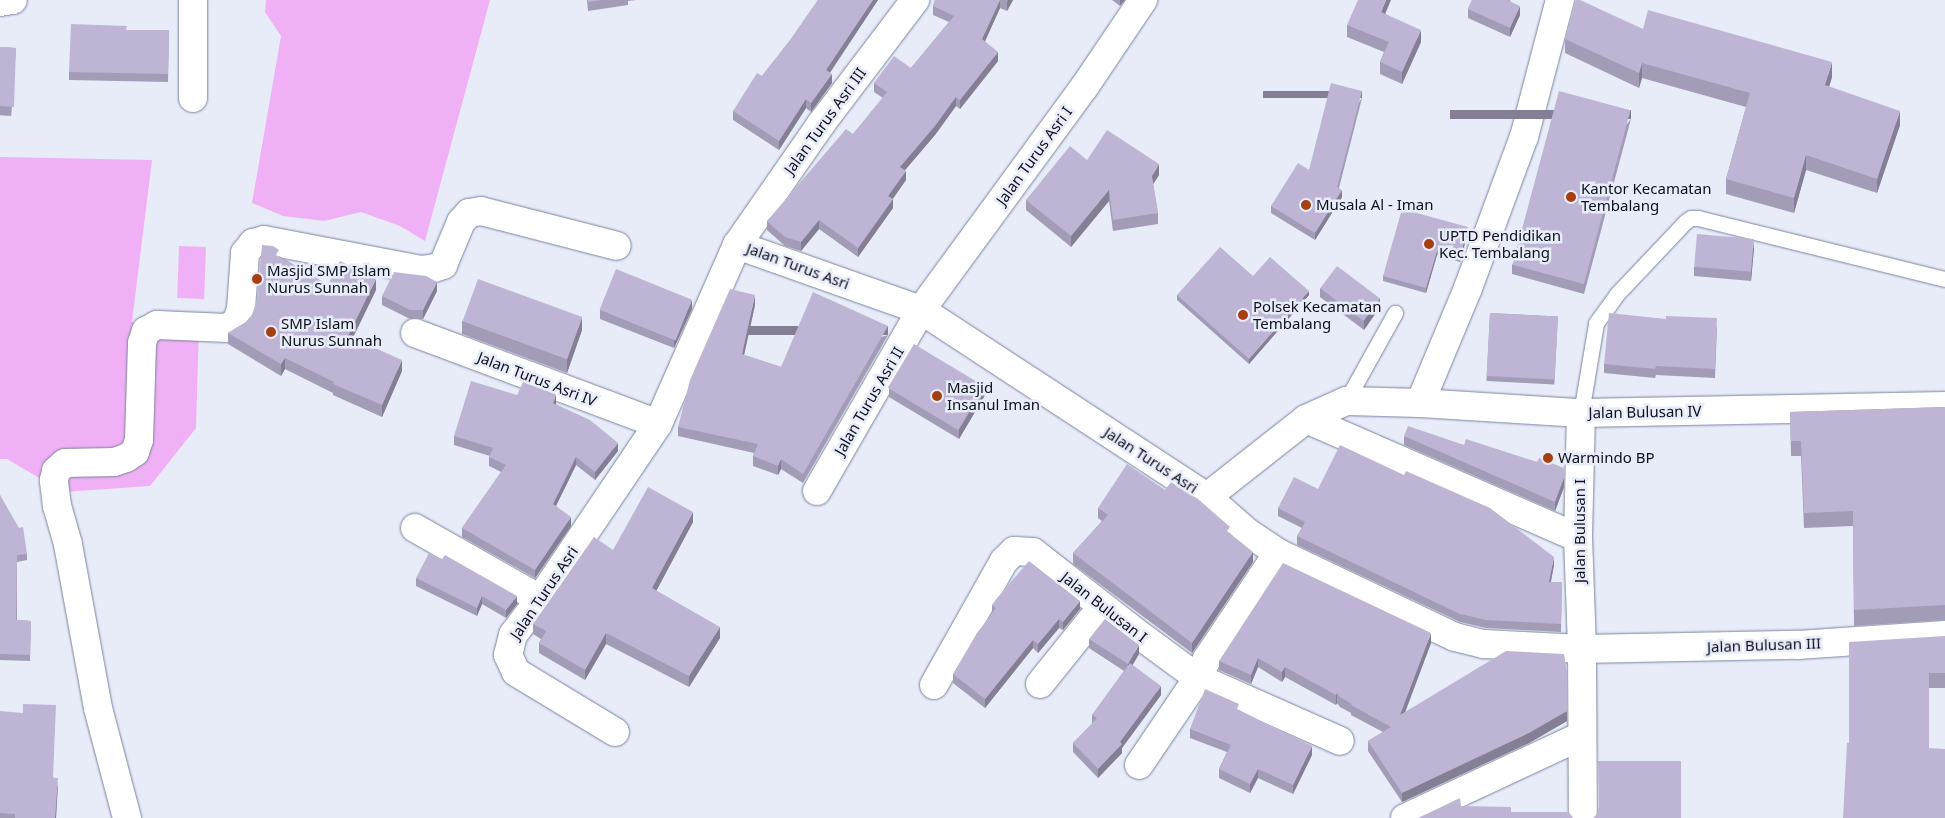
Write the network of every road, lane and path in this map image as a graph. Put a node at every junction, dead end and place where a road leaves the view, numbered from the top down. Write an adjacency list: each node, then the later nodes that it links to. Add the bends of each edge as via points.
1 (13, 0): 6 (street)
2 (193, 0): 7 (street)
3 (915, 0): 8 (street, Jalan Turus Asri III, via 821,124)
4 (1143, 0): 11 (street, Jalan Turus Asri I, via 1085,86)
5 (1560, 0): 15 (street, via 1524,137 1468,288)
6 (0, 2)
7 (193, 98)
8 (737, 245): 11 (street, Jalan Turus Asri); 19 (street, Jalan Turus Asri)
9 (617, 246): 36 (street, via 481,211 469,213 461,222 443,264 431,270 264,240 253,243 245,253 241,309 237,321 228,328 157,325 146,331 142,343 139,440 135,452 114,462 65,463 56,471 54,480 98,708)
10 (1945, 279): 17 (lane, via 1691,218 1616,295 1596,323)
11 (921, 310): 20 (street, Jalan Turus Asri II); 21 (street, Jalan Turus Asri)
12 (1395, 313): 14 (lane)
13 (415, 333): 19 (street, Jalan Turus Asri IV)
14 (1346, 401): 15 (street, Jalan Bulusan IV); 18 (street, Jalan Turus Asri)
15 (1420, 403): 17 (street, Jalan Bulusan IV)
16 (1945, 406): 17 (street, Jalan Bulusan IV)
17 (1581, 413): 23 (street, Jalan Bulusan I)
18 (1306, 419): 21 (street, Jalan Turus Asri); 23 (street)
19 (658, 424): 25 (street, Jalan Turus Asri)
20 (817, 491)
21 (1207, 497): 24 (street, via 1247,532)
22 (415, 528): 25 (street)
23 (1578, 538): 28 (street, Jalan Bulusan I)
24 (1278, 553): 28 (street, via 1455,637 1484,644); 29 (street, via 1207,659)
25 (540, 599): 32 (street, Jalan Turus Asri, via 513,635 508,655 516,672)
26 (1102, 607): 29 (street, Jalan Bulusan I); 30 (street); 31 (street, Jalan Bulusan I, via 1033,552 1014,551 1004,561)
27 (1945, 635): 28 (street, Jalan Bulusan III, via 1798,645)
28 (1582, 649): 33 (street, Jalan Bulusan I)
29 (1198, 678): 34 (street, Jalan Bulusan I); 35 (street)
30 (1040, 684)
31 (934, 686)
32 (615, 732)
33 (1581, 736): 37 (street); 38 (street, Jalan Bulusan I)
34 (1340, 741)
35 (1139, 765)
36 (127, 818)
37 (1406, 818)
38 (1583, 818)

